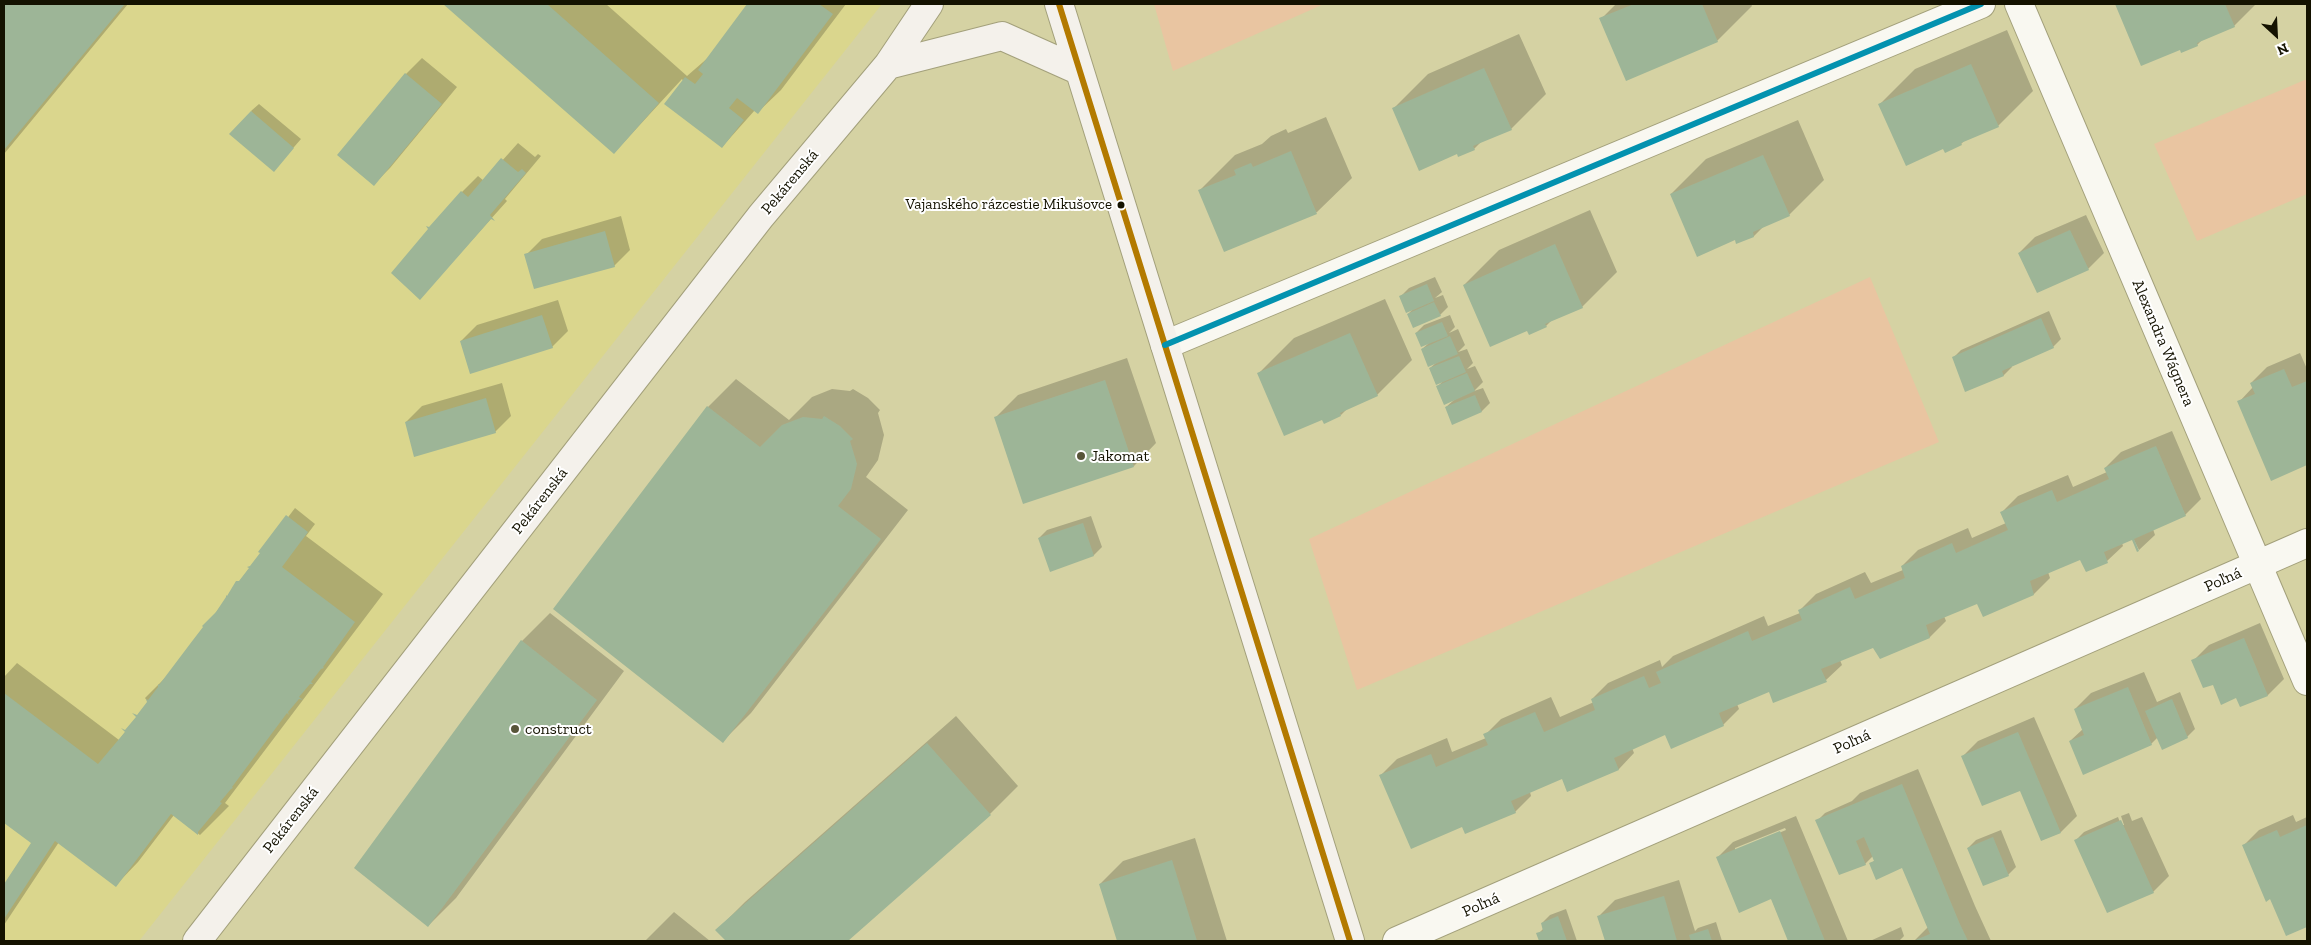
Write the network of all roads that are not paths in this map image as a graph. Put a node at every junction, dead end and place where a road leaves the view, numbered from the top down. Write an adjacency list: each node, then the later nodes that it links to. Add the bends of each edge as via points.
1 (929, 4): 5 (street, Pekárenská)
2 (1059, 4): 6 (street)
3 (1981, 4): 7 (street)
4 (2020, 4): 9 (street, Alexandra Wágnera)
5 (888, 65): 6 (street, via 1002,36); 11 (street, Pekárenská, via 761,216)
6 (1078, 70): 7 (street)
7 (1165, 345): 12 (street)
8 (2307, 544): 9 (street, Poľná)
9 (2257, 565): 10 (street, Alexandra Wágnera); 13 (street, Poľná)
10 (2307, 681)
11 (197, 941)
12 (1350, 941)
13 (1397, 941)

